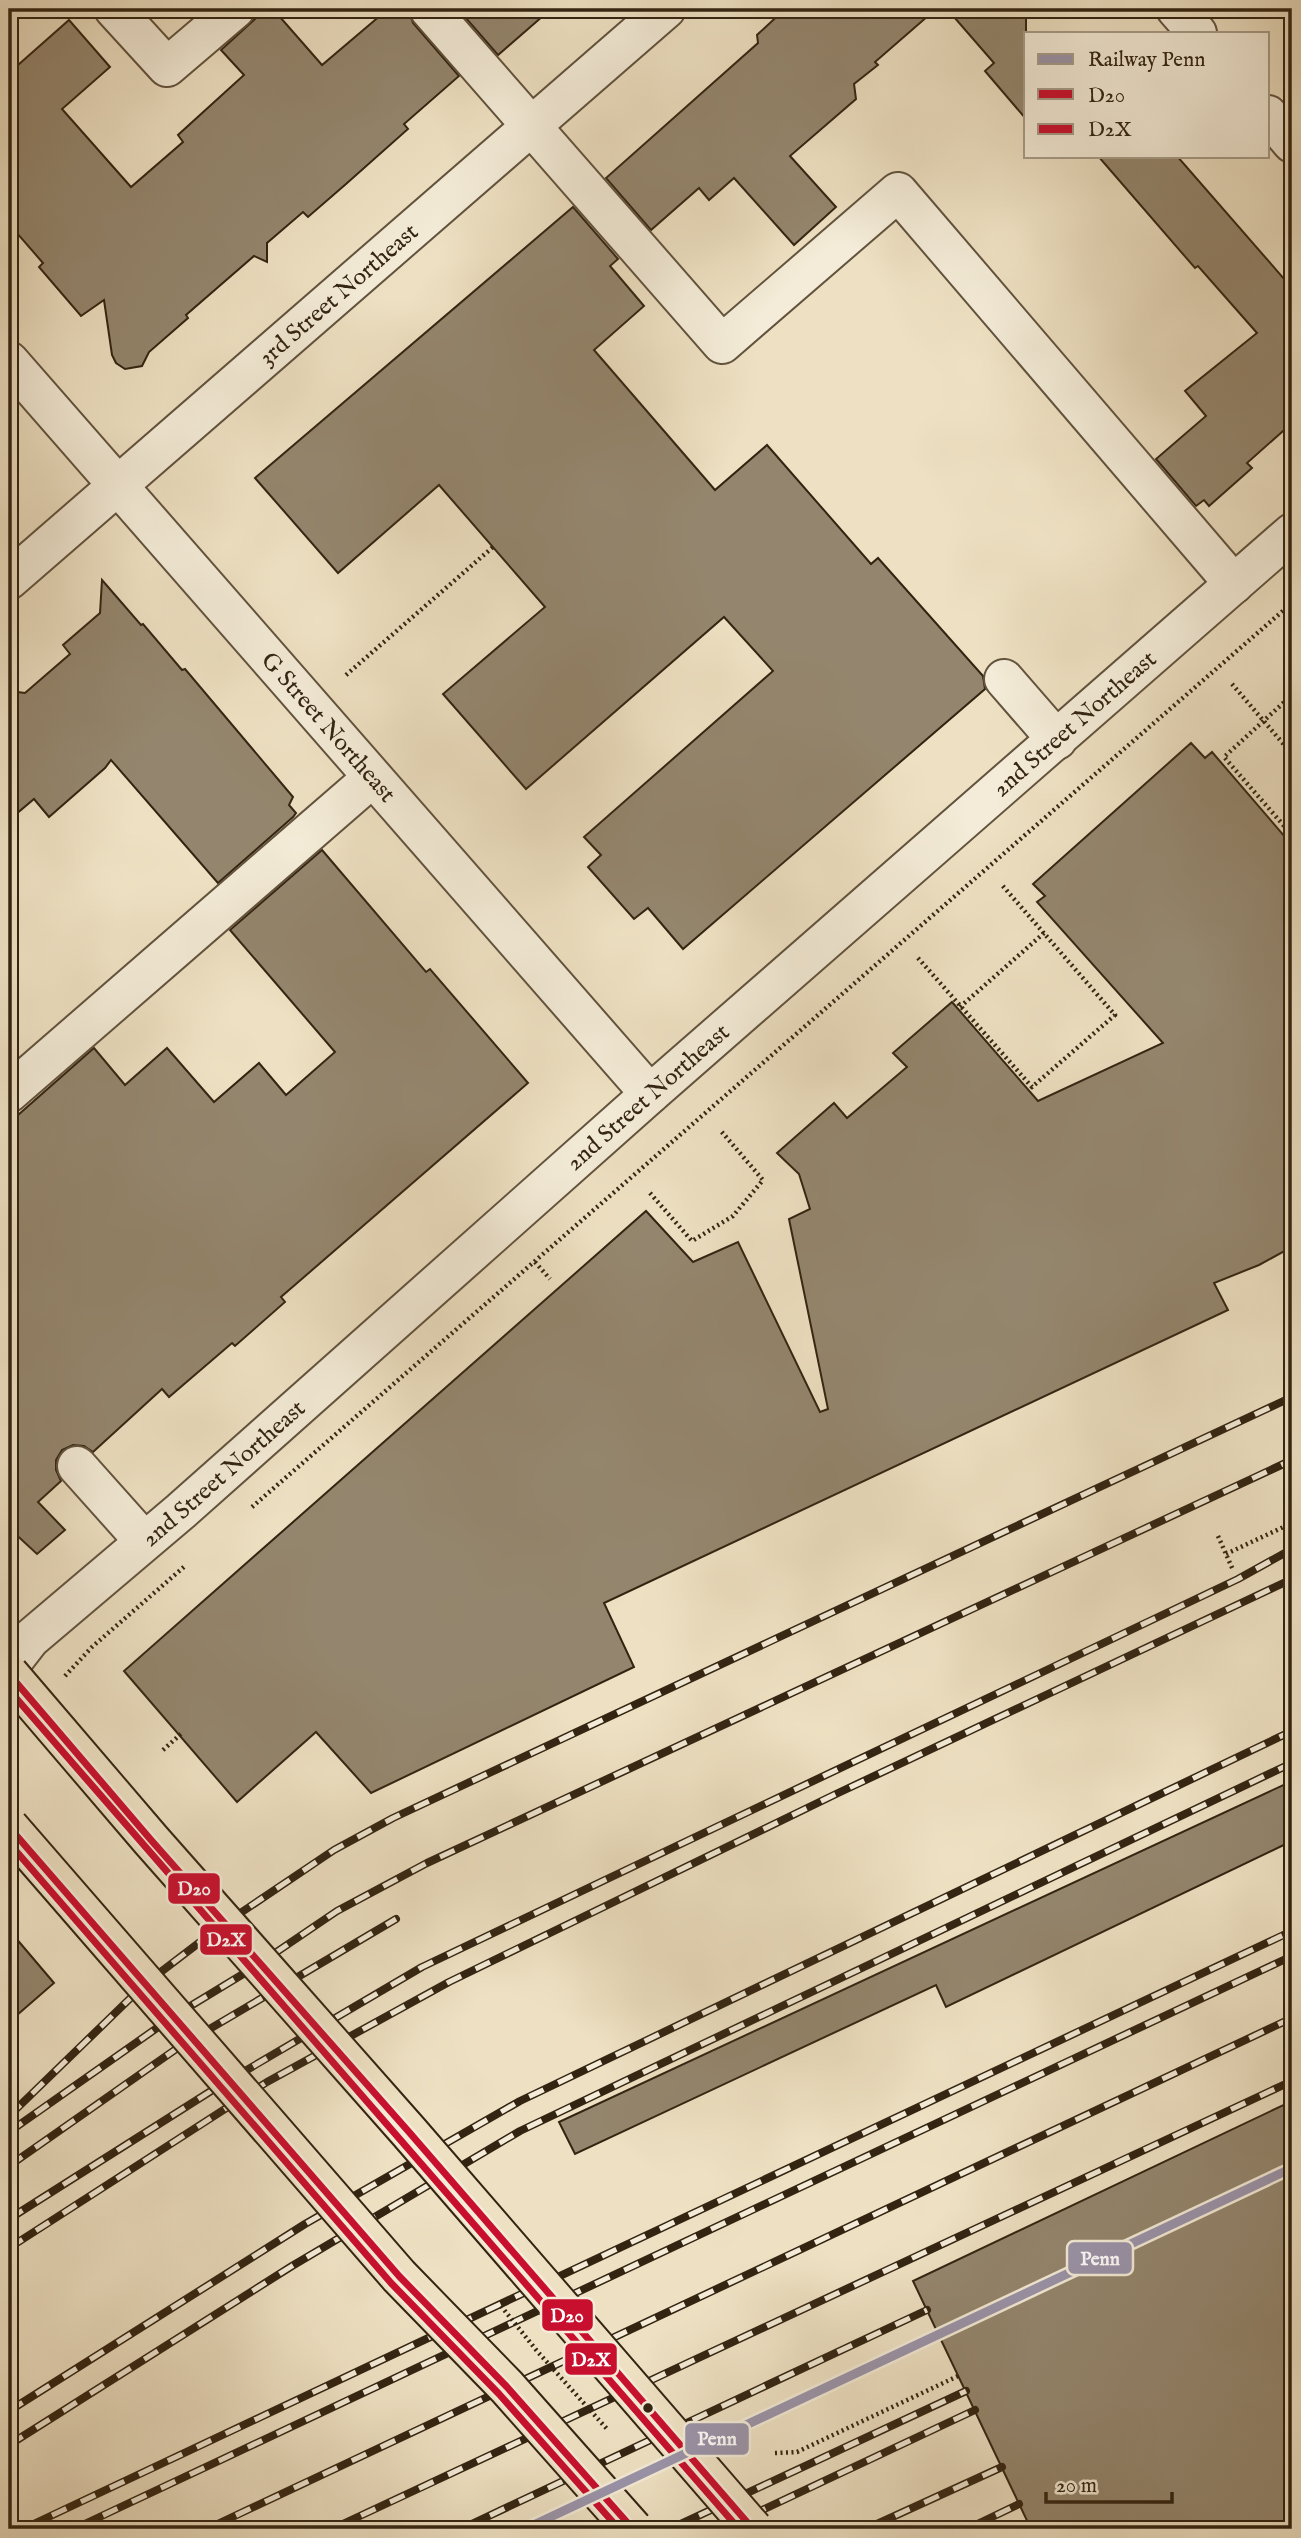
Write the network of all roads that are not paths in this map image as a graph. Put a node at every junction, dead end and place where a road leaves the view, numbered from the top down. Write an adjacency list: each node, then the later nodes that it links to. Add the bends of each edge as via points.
1 (114, 9): 2 (street, via 167,67)
2 (235, 9)
3 (429, 9): 8 (street)
4 (666, 9): 8 (street, 3rd Street Northeast)
5 (1176, 9): 6 (street)
6 (1196, 32)
7 (1270, 117): 9 (street)
8 (533, 125): 11 (street, 3rd Street Northeast); 14 (street, via 722,344 898,192)
9 (1292, 143)
10 (9, 361): 11 (street, G Street Northeast)
11 (117, 486): 13 (street, 3rd Street Northeast); 17 (street, G Street Northeast)
12 (1292, 533): 14 (street, 2nd Street Northeast)
13 (9, 580)
14 (1234, 584): 16 (street, 2nd Street Northeast)
15 (1004, 679): 16 (street)
16 (1057, 740): 19 (street, 2nd Street Northeast)
17 (372, 778): 18 (street); 19 (street, G Street Northeast)
18 (9, 1093)
19 (650, 1094): 21 (street, 2nd Street Northeast)
20 (77, 1466): 21 (street)
21 (144, 1541): 22 (street, 2nd Street Northeast, via 30,1639)
22 (9, 1666)
23 (9, 1674): 26 (main road, bridge)
24 (9, 1827): 25 (main road, bridge, via 399,2276 507,2387)
25 (633, 2529)
26 (753, 2529)

